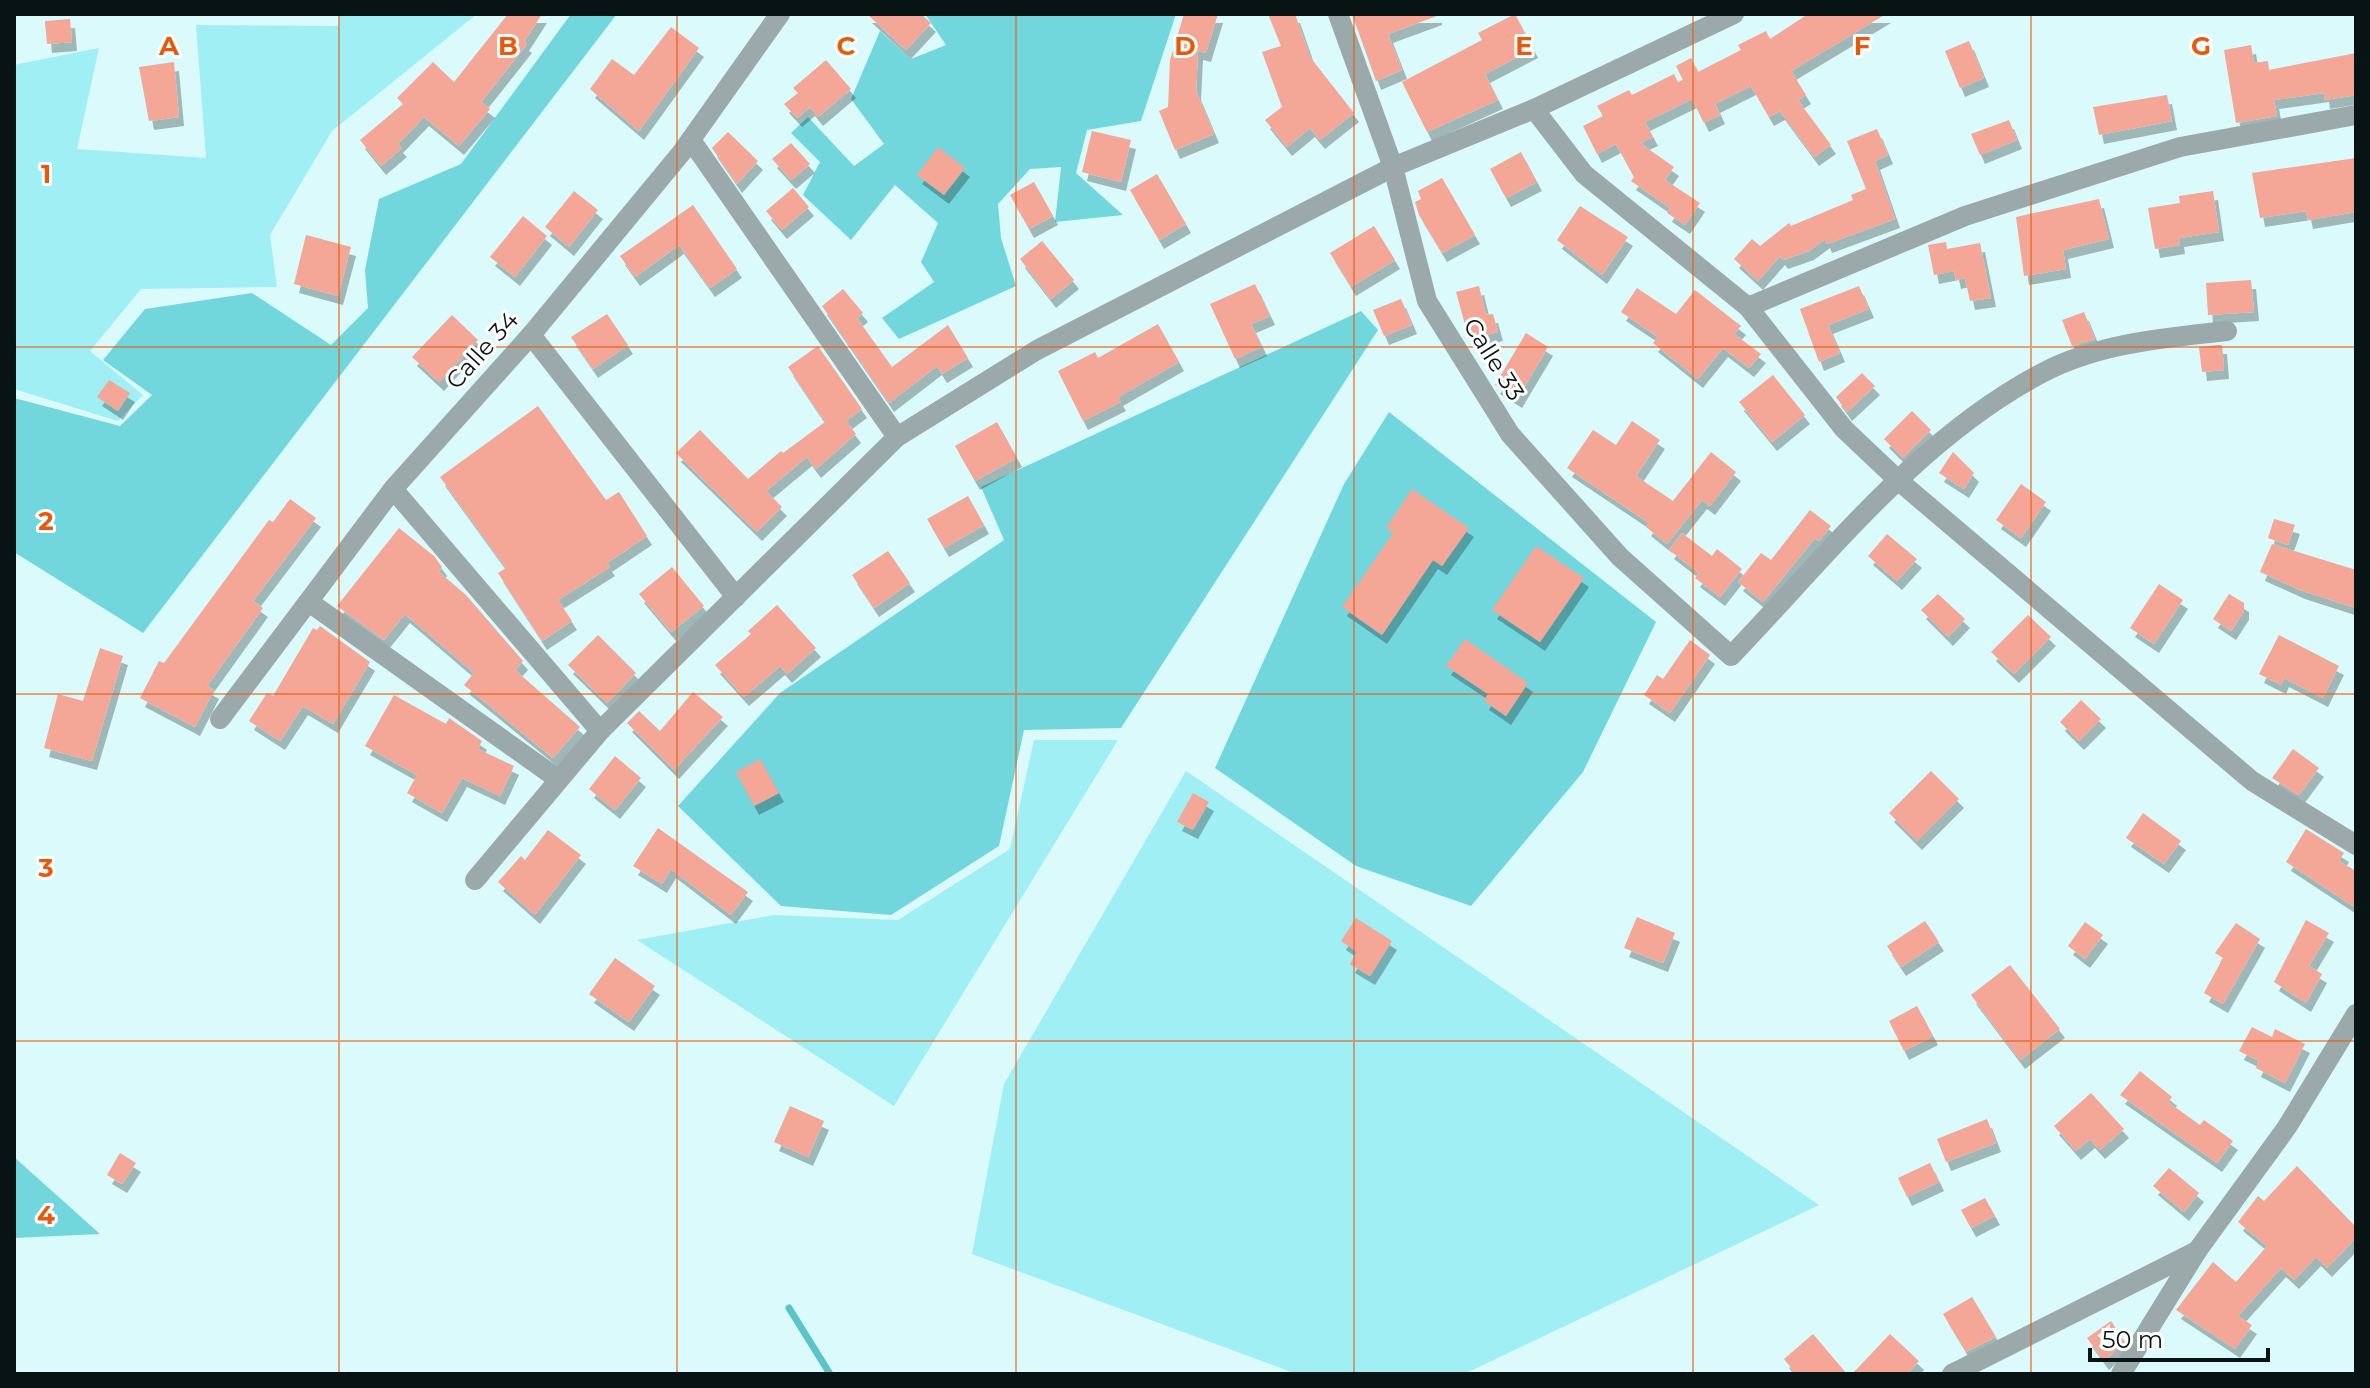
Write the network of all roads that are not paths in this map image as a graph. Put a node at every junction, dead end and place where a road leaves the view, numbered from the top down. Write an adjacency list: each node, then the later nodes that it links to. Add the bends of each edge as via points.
1 (780, 14): 6 (street, Calle 34)
2 (1338, 14): 7 (street, Calle 33)
3 (1734, 14): 4 (street)
4 (1534, 109): 7 (street); 8 (street, via 1584,174)
5 (2356, 115): 8 (street, via 2180,147 1965,216)
6 (691, 140): 10 (street, Calle 34); 11 (street)
7 (1393, 167): 11 (street, via 1037,350); 12 (street, Calle 33, via 1427,301 1510,434 1620,557 1731,656)
8 (1748, 307): 12 (street, via 1844,429)
9 (2227, 331): 12 (street, via 2134,342 2046,371 1967,418)
10 (531, 335): 13 (street, Calle 34); 14 (street)
11 (897, 437): 14 (street)
12 (1899, 481): 19 (street, via 2252,781)
13 (393, 489): 15 (street, Calle 34); 17 (street)
14 (736, 597): 17 (street)
15 (309, 602): 16 (street, Calle 34); 18 (street)
16 (220, 719)
17 (600, 731): 18 (street)
18 (558, 779): 20 (street)
19 (2356, 845)
20 (475, 880)
21 (2356, 1014): 22 (street, via 2287,1127)
22 (2197, 1251): 23 (street); 24 (street)
23 (1952, 1374)
24 (2121, 1374)

